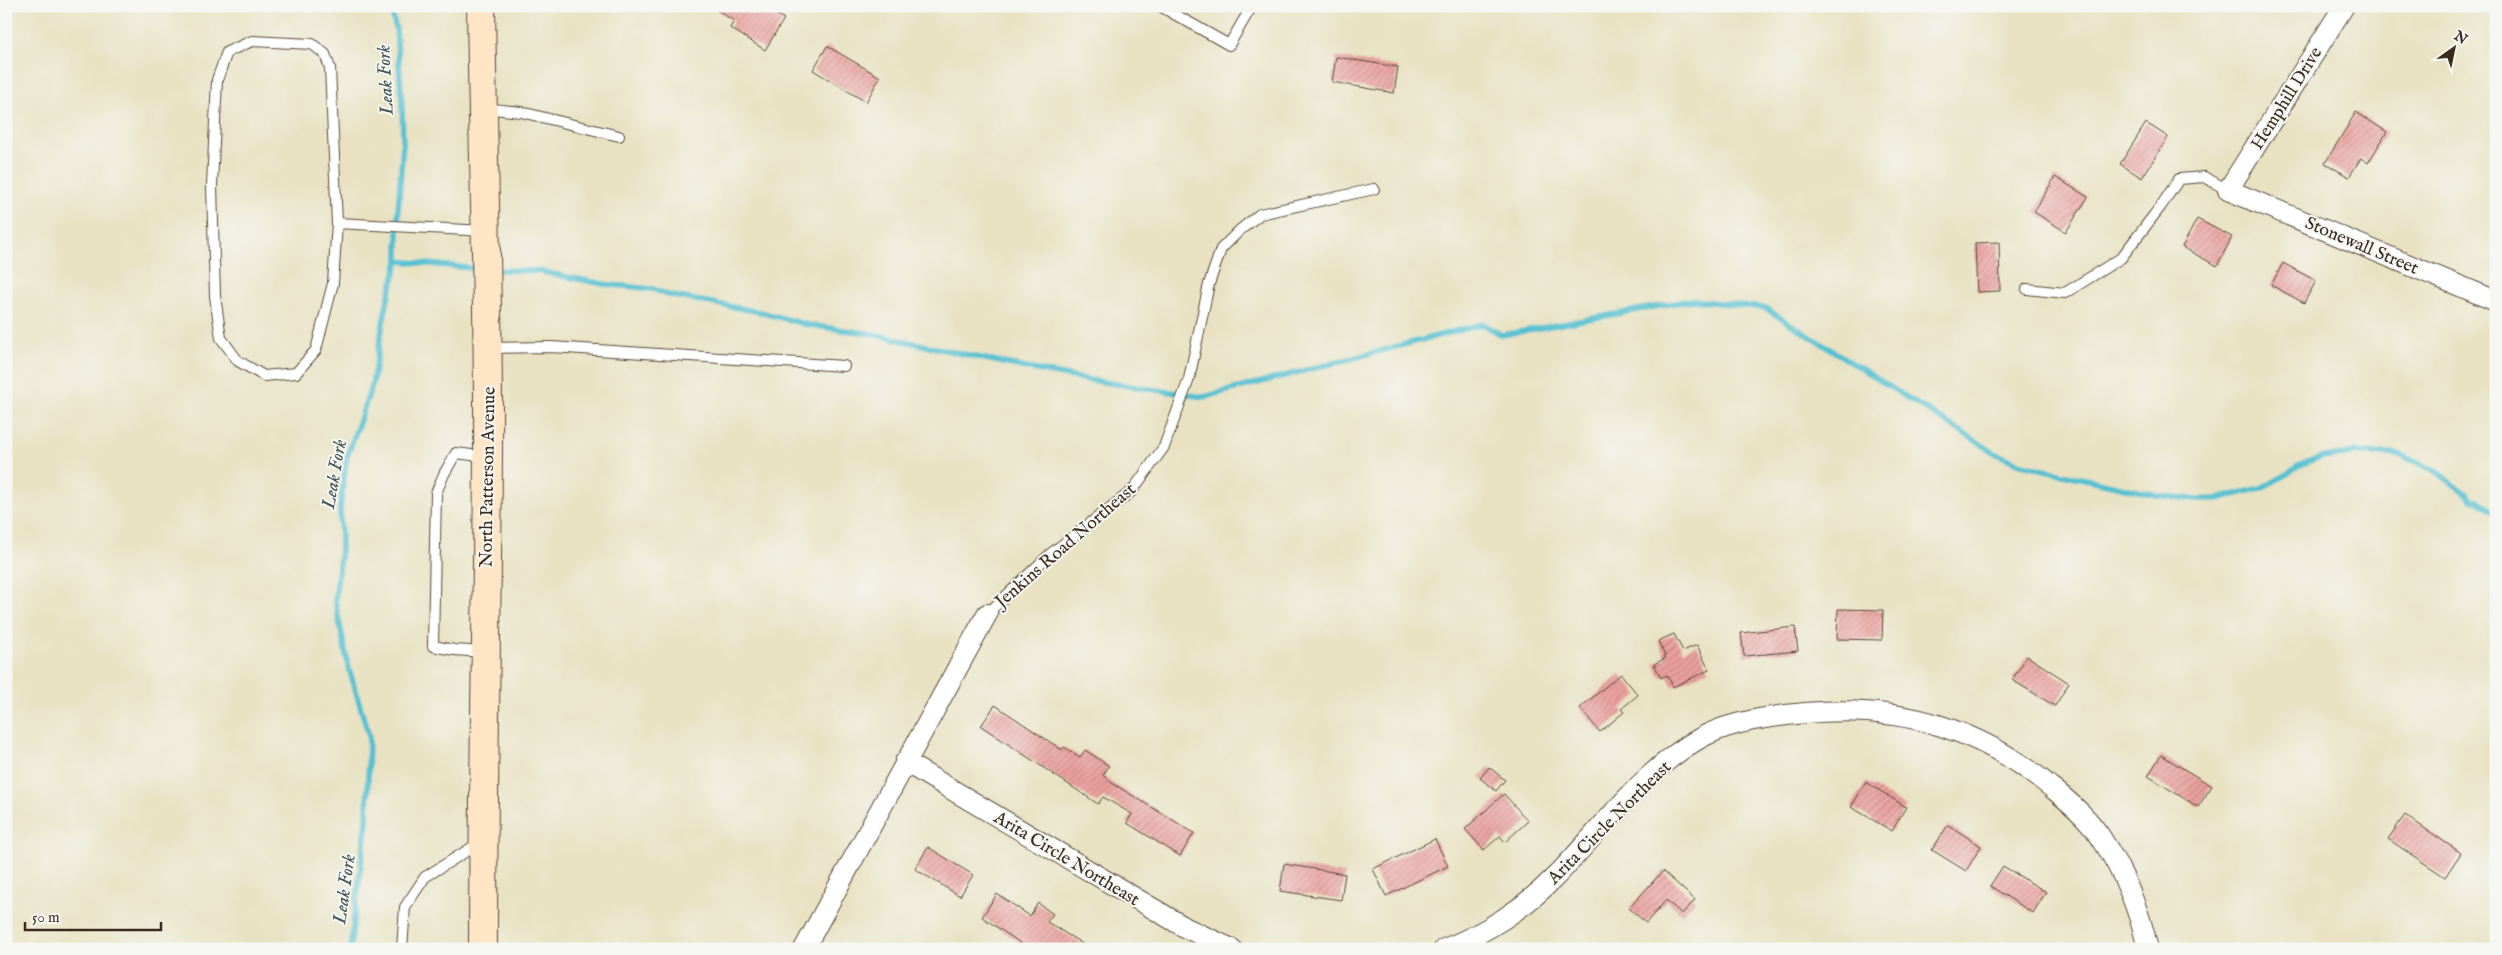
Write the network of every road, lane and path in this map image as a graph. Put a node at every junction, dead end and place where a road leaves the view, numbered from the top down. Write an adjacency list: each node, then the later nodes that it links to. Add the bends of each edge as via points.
1 (481, 6): 5 (main road, North Patterson Avenue)
2 (1160, 6): 3 (lane, via 1229,45)
3 (1252, 6)
4 (2344, 6): 8 (street, Hemphill Drive)
5 (483, 107): 6 (lane, via 521,112); 10 (main road, North Patterson Avenue)
6 (619, 136)
7 (1374, 189): 16 (lane, Jenkins Road Northeast, via 1260,214 1221,249 1209,284 1189,379 1164,447 1132,491 1049,554)
8 (2228, 190): 11 (lane, via 2204,176 2179,179 2121,258 2066,293); 12 (street, Stonewall Street)
9 (337, 223): 9 (lane, via 330,68 325,54 312,44 252,41 227,52 217,80 212,185 215,296 221,338 238,361 264,376 296,373 316,350 333,284); 10 (lane)
10 (486, 231): 13 (main road, North Patterson Avenue)
11 (2027, 289)
12 (2496, 301)
13 (488, 348): 14 (lane, via 551,347); 15 (main road, North Patterson Avenue)
14 (844, 366)
15 (488, 457): 17 (main road, North Patterson Avenue); 17 (lane, via 456,453 436,493 433,636 433,646)
16 (987, 614): 18 (street, Jenkins Road Northeast)
17 (485, 652): 19 (main road, North Patterson Avenue)
18 (905, 762): 22 (street, Jenkins Road Northeast); 23 (street, Arita Circle Northeast, via 1186,928)
19 (482, 841): 20 (lane, via 425,877 405,908); 21 (main road, North Patterson Avenue)
20 (402, 949)
21 (482, 949)
22 (804, 949)
23 (1232, 949)
24 (1444, 949): 25 (street, Arita Circle Northeast, via 1490,928 1517,909 1556,877 1621,804 1663,764 1705,736 1754,720 1825,711 1875,713 1941,724 2009,756 2043,780 2081,813 2102,839 2130,890)
25 (2148, 949)

